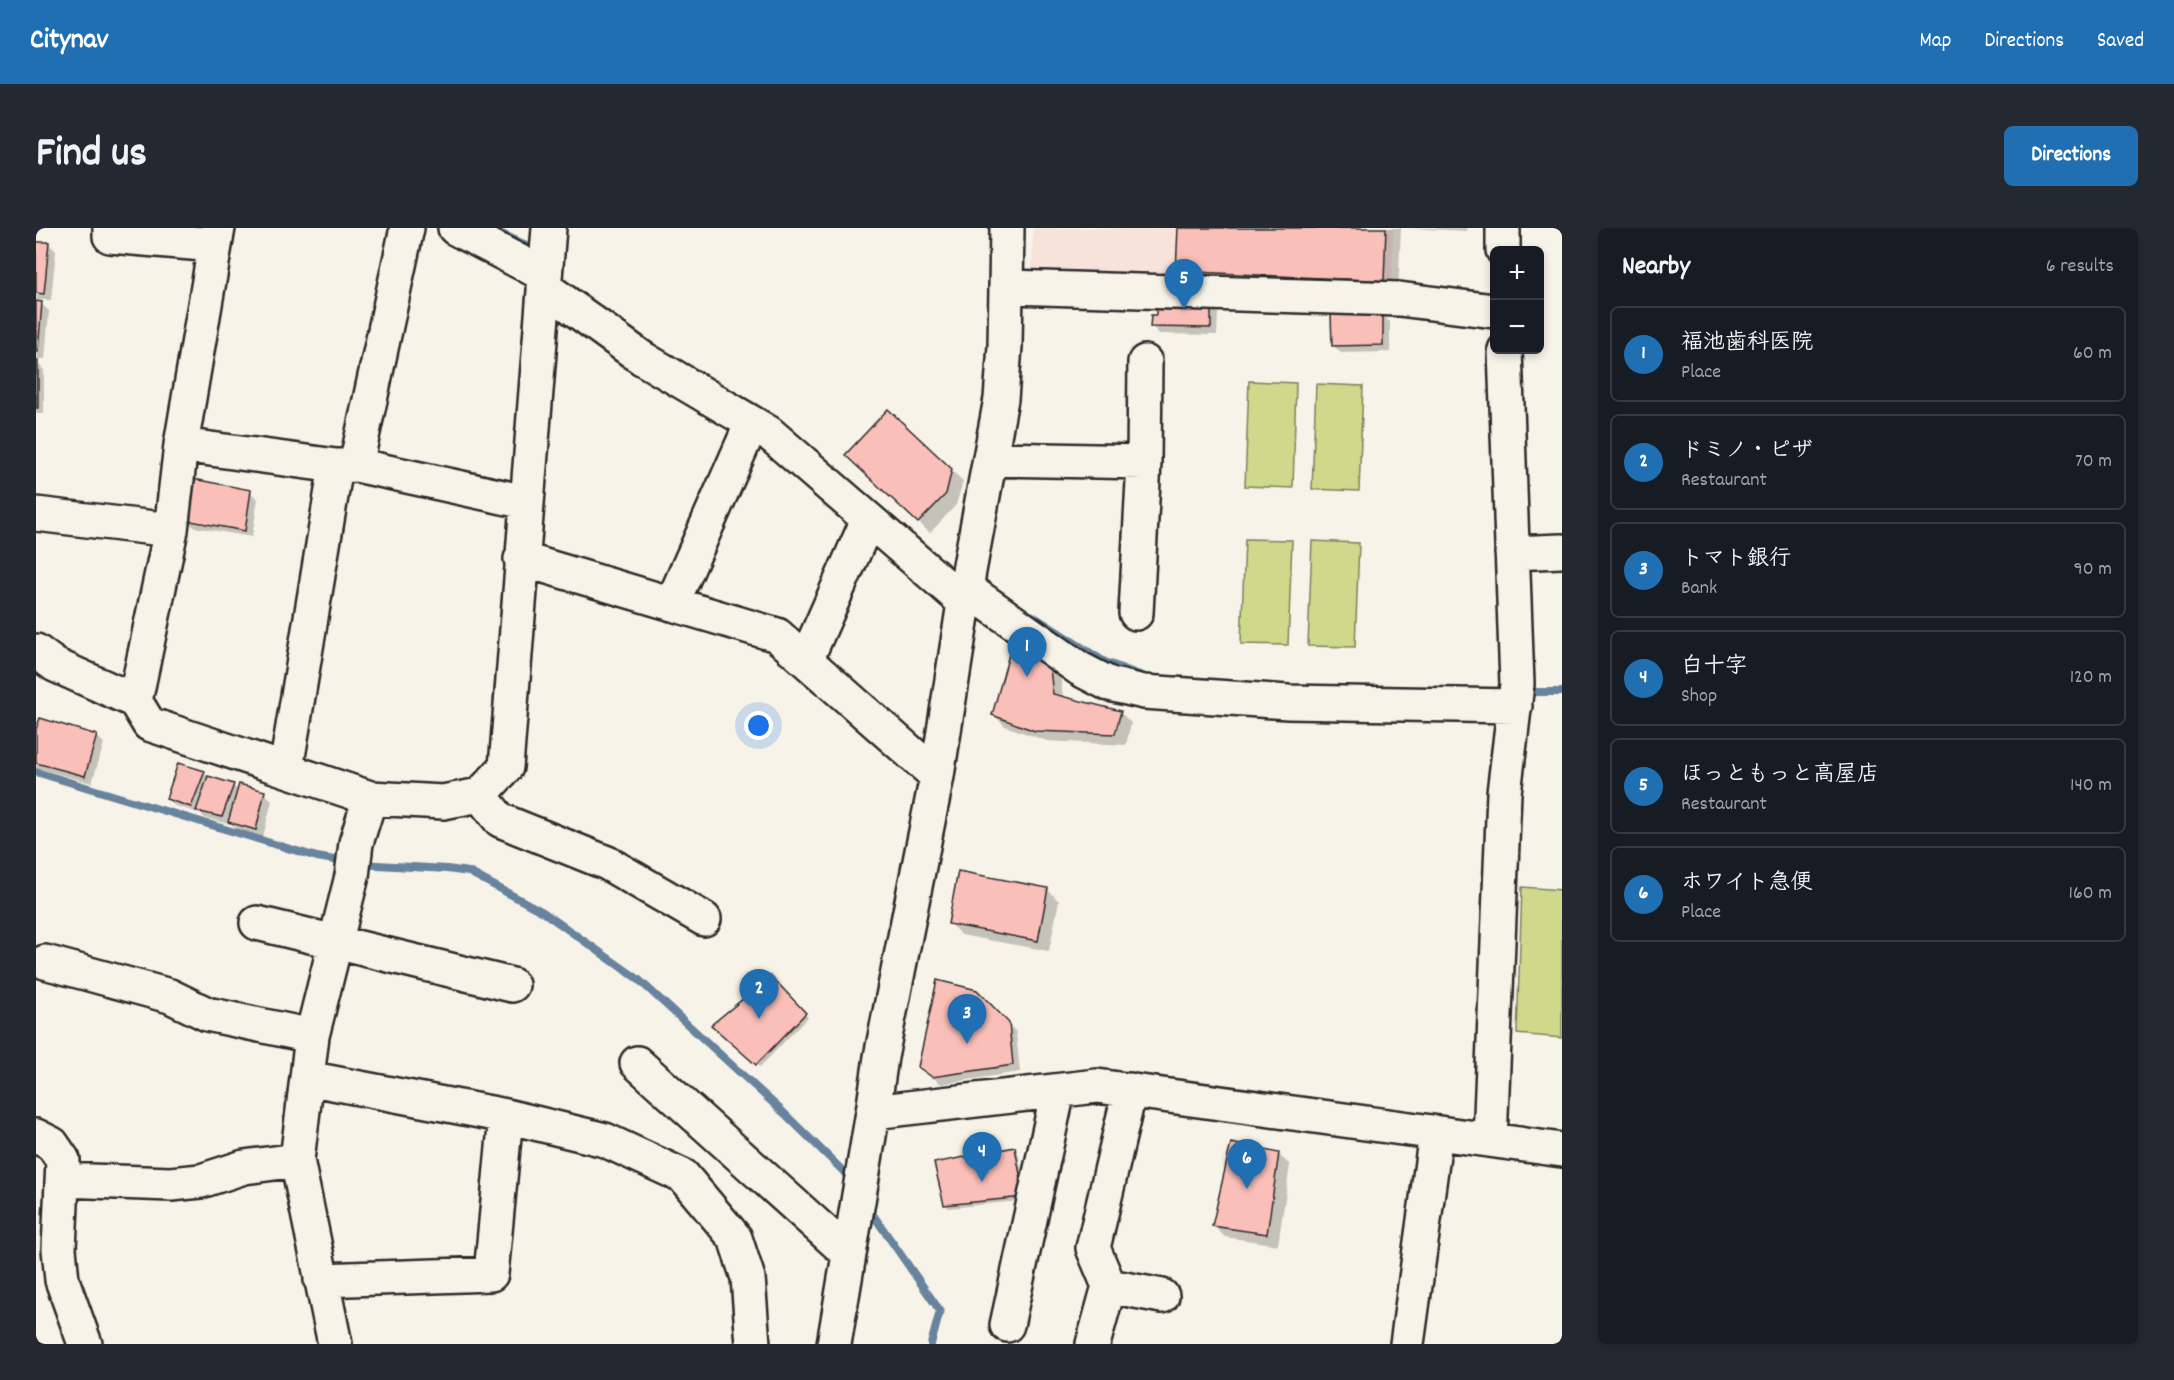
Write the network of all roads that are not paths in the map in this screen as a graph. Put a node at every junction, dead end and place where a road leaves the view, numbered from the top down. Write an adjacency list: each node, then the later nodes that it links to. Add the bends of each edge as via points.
1 (110, 228): 6 (street, via 110,236)
2 (407, 228): 17 (street)
3 (455, 228): 8 (street)
4 (1007, 228): 9 (street)
5 (1503, 228): 7 (street)
6 (217, 236): 14 (street)
7 (1503, 246)
8 (546, 263): 13 (street, via 642,358); 18 (street)
9 (1006, 287): 10 (street, via 1399,299); 15 (street, via 1002,389)
10 (1490, 311)
11 (1506, 354): 23 (street)
12 (1145, 362): 16 (street)
13 (752, 423): 20 (street, via 769,433); 26 (street)
14 (182, 445): 17 (street); 21 (street)
15 (990, 459): 16 (street); 25 (street)
16 (1144, 462): 27 (street)
17 (346, 465): 18 (street); 32 (street)
18 (526, 502): 24 (street)
19 (36, 514): 21 (street)
20 (868, 520): 25 (street); 29 (street)
21 (171, 530): 31 (street)
22 (1562, 551): 23 (street)
23 (1512, 553): 30 (street)
24 (521, 559): 26 (street); 34 (street, via 506,767)
25 (967, 587): 30 (street, via 1080,669 1109,684 1144,692 1288,702); 33 (street)
26 (672, 604): 29 (street, via 777,635)
27 (1136, 613)
28 (36, 651): 31 (street, via 55,665)
29 (806, 660): 33 (street)
30 (1516, 696): 50 (street, via 1504,793)
31 (135, 701): 32 (street, via 149,724)
32 (286, 769): 35 (street)
33 (937, 776): 46 (street)
34 (480, 795): 35 (street, via 443,802); 36 (street, via 500,820 607,863)
35 (370, 798): 38 (street)
36 (704, 919)
37 (256, 923): 38 (street)
38 (334, 940): 40 (street); 41 (street)
39 (45, 962): 41 (street, via 170,996 207,1014)
40 (512, 985)
41 (312, 1036): 43 (street)
42 (637, 1063): 54 (street)
43 (307, 1078): 47 (street); 52 (street)
44 (1130, 1090): 45 (street, via 1097,1086); 48 (street); 56 (street, via 1093,1248)
45 (1058, 1091): 46 (street); 58 (street)
46 (873, 1112): 54 (street)
47 (506, 1116): 55 (street, via 491,1274); 61 (street, via 605,1140 683,1176 735,1238 748,1278)
48 (1436, 1133): 50 (street); 64 (street)
49 (36, 1136): 53 (street, via 52,1144 63,1160)
50 (1490, 1140): 51 (street)
51 (1562, 1150)
52 (297, 1160): 53 (street, via 244,1167 201,1181 171,1184); 55 (street)
53 (63, 1180): 59 (street, via 59,1218 62,1280)
54 (849, 1254): 62 (street)
55 (321, 1280): 60 (street)
56 (1109, 1286): 57 (street); 63 (street)
57 (1162, 1296)
58 (1007, 1325)
59 (85, 1344)
60 (335, 1344)
61 (753, 1344)
62 (834, 1344)
63 (1093, 1344)
64 (1407, 1344)

